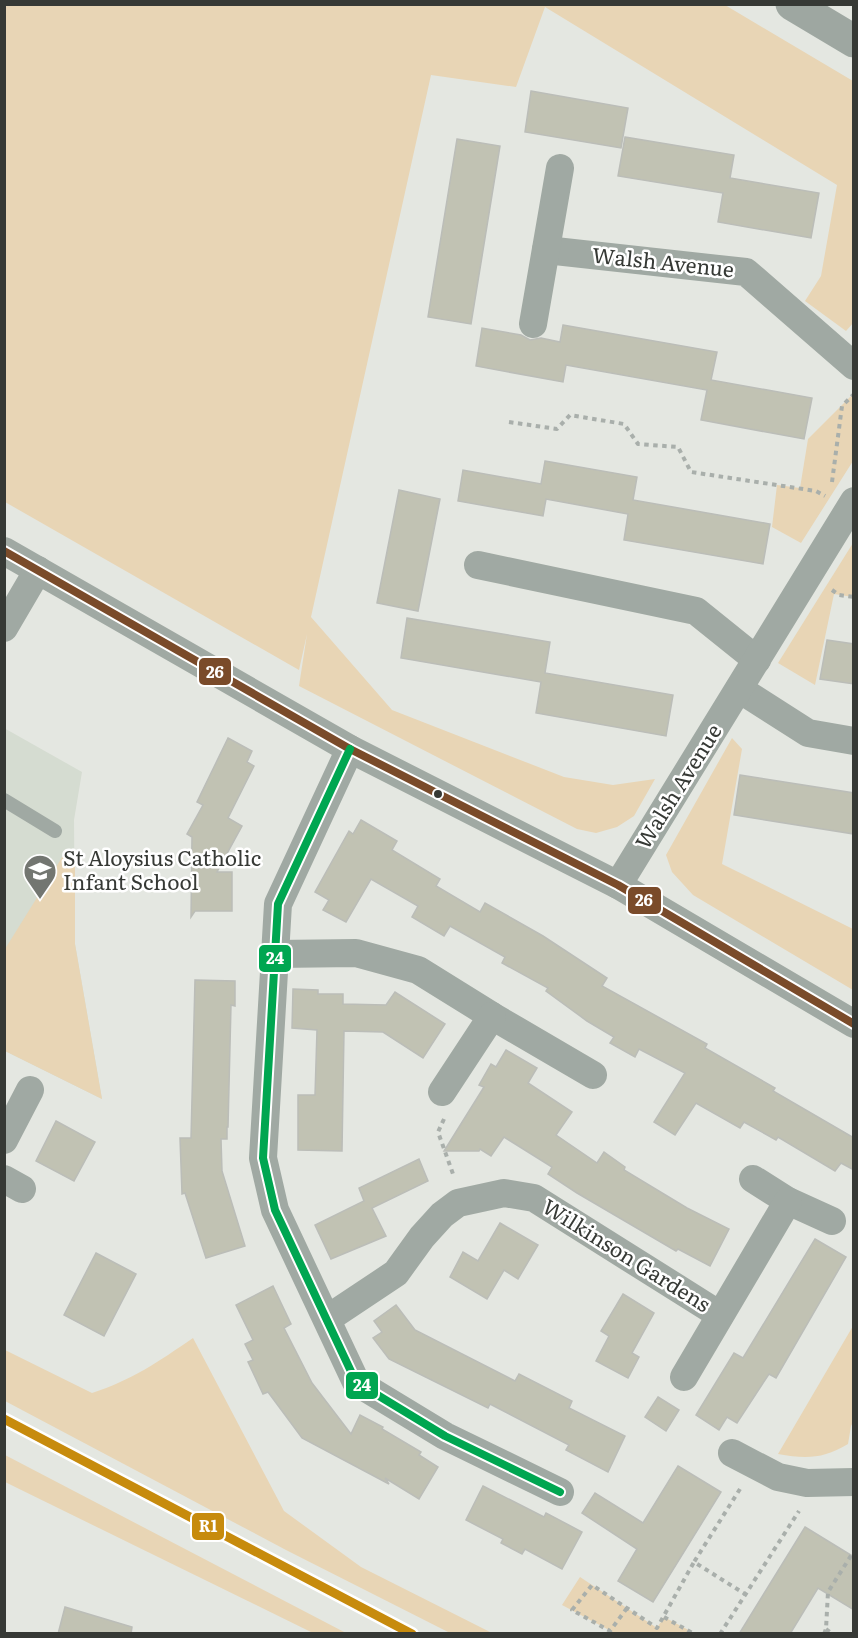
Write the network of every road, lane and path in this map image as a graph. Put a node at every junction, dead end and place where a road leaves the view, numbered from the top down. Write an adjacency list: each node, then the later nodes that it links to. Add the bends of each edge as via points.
1 (792, 4): 2 (main road)
2 (854, 41)
3 (560, 168): 4 (street)
4 (546, 250): 5 (street); 6 (street, Walsh Avenue, via 746,272)
5 (533, 324)
6 (854, 366)
7 (854, 394): 9 (path, via 842,406)
8 (509, 422): 9 (path, via 557,429 570,416 624,424 638,444 678,447 692,472 816,491)
9 (844, 503): 14 (street, Walsh Avenue)
10 (4, 551): 12 (street)
11 (478, 565): 14 (street, via 696,611)
12 (38, 570): 13 (street); 17 (street)
13 (4, 628)
14 (757, 660): 15 (street, Walsh Avenue)
15 (739, 689): 16 (street, via 808,734); 20 (street, Walsh Avenue)
16 (854, 741)
17 (350, 749): 20 (street); 21 (street, via 278,904)
18 (4, 800): 19 (lane)
19 (55, 831)
20 (618, 885): 23 (street)
21 (276, 954): 22 (street, via 356,953 418,970); 33 (street, via 263,1158 275,1210)
22 (492, 1016): 24 (street); 26 (street)
23 (854, 1024)
24 (593, 1075)
25 (30, 1090): 27 (street)
26 (442, 1092): 28 (path, via 452,1099 438,1132)
27 (4, 1140)
28 (454, 1177)
29 (753, 1179): 30 (street)
30 (788, 1201): 31 (street); 32 (street)
31 (832, 1221)
32 (720, 1315): 33 (street, Wilkinson Gardens, via 534,1198 504,1193 458,1203 442,1215 396,1273); 34 (street)
33 (327, 1319): 38 (street, via 356,1382 445,1436)
34 (684, 1377)
35 (743, 1459): 37 (street, via 778,1477); 40 (path)
36 (854, 1482): 37 (street)
37 (818, 1483): 41 (path)
38 (560, 1492)
39 (854, 1551): 44 (path, via 828,1592)
40 (694, 1562): 41 (path); 43 (path)
41 (745, 1594): 47 (path)
42 (627, 1608): 43 (path, via 657,1628); 45 (path); 45 (path, via 592,1585 572,1610)
43 (664, 1617): 46 (path)
44 (825, 1631): 48 (path)
45 (609, 1632)
46 (694, 1634)
47 (720, 1634)
48 (832, 1634)

